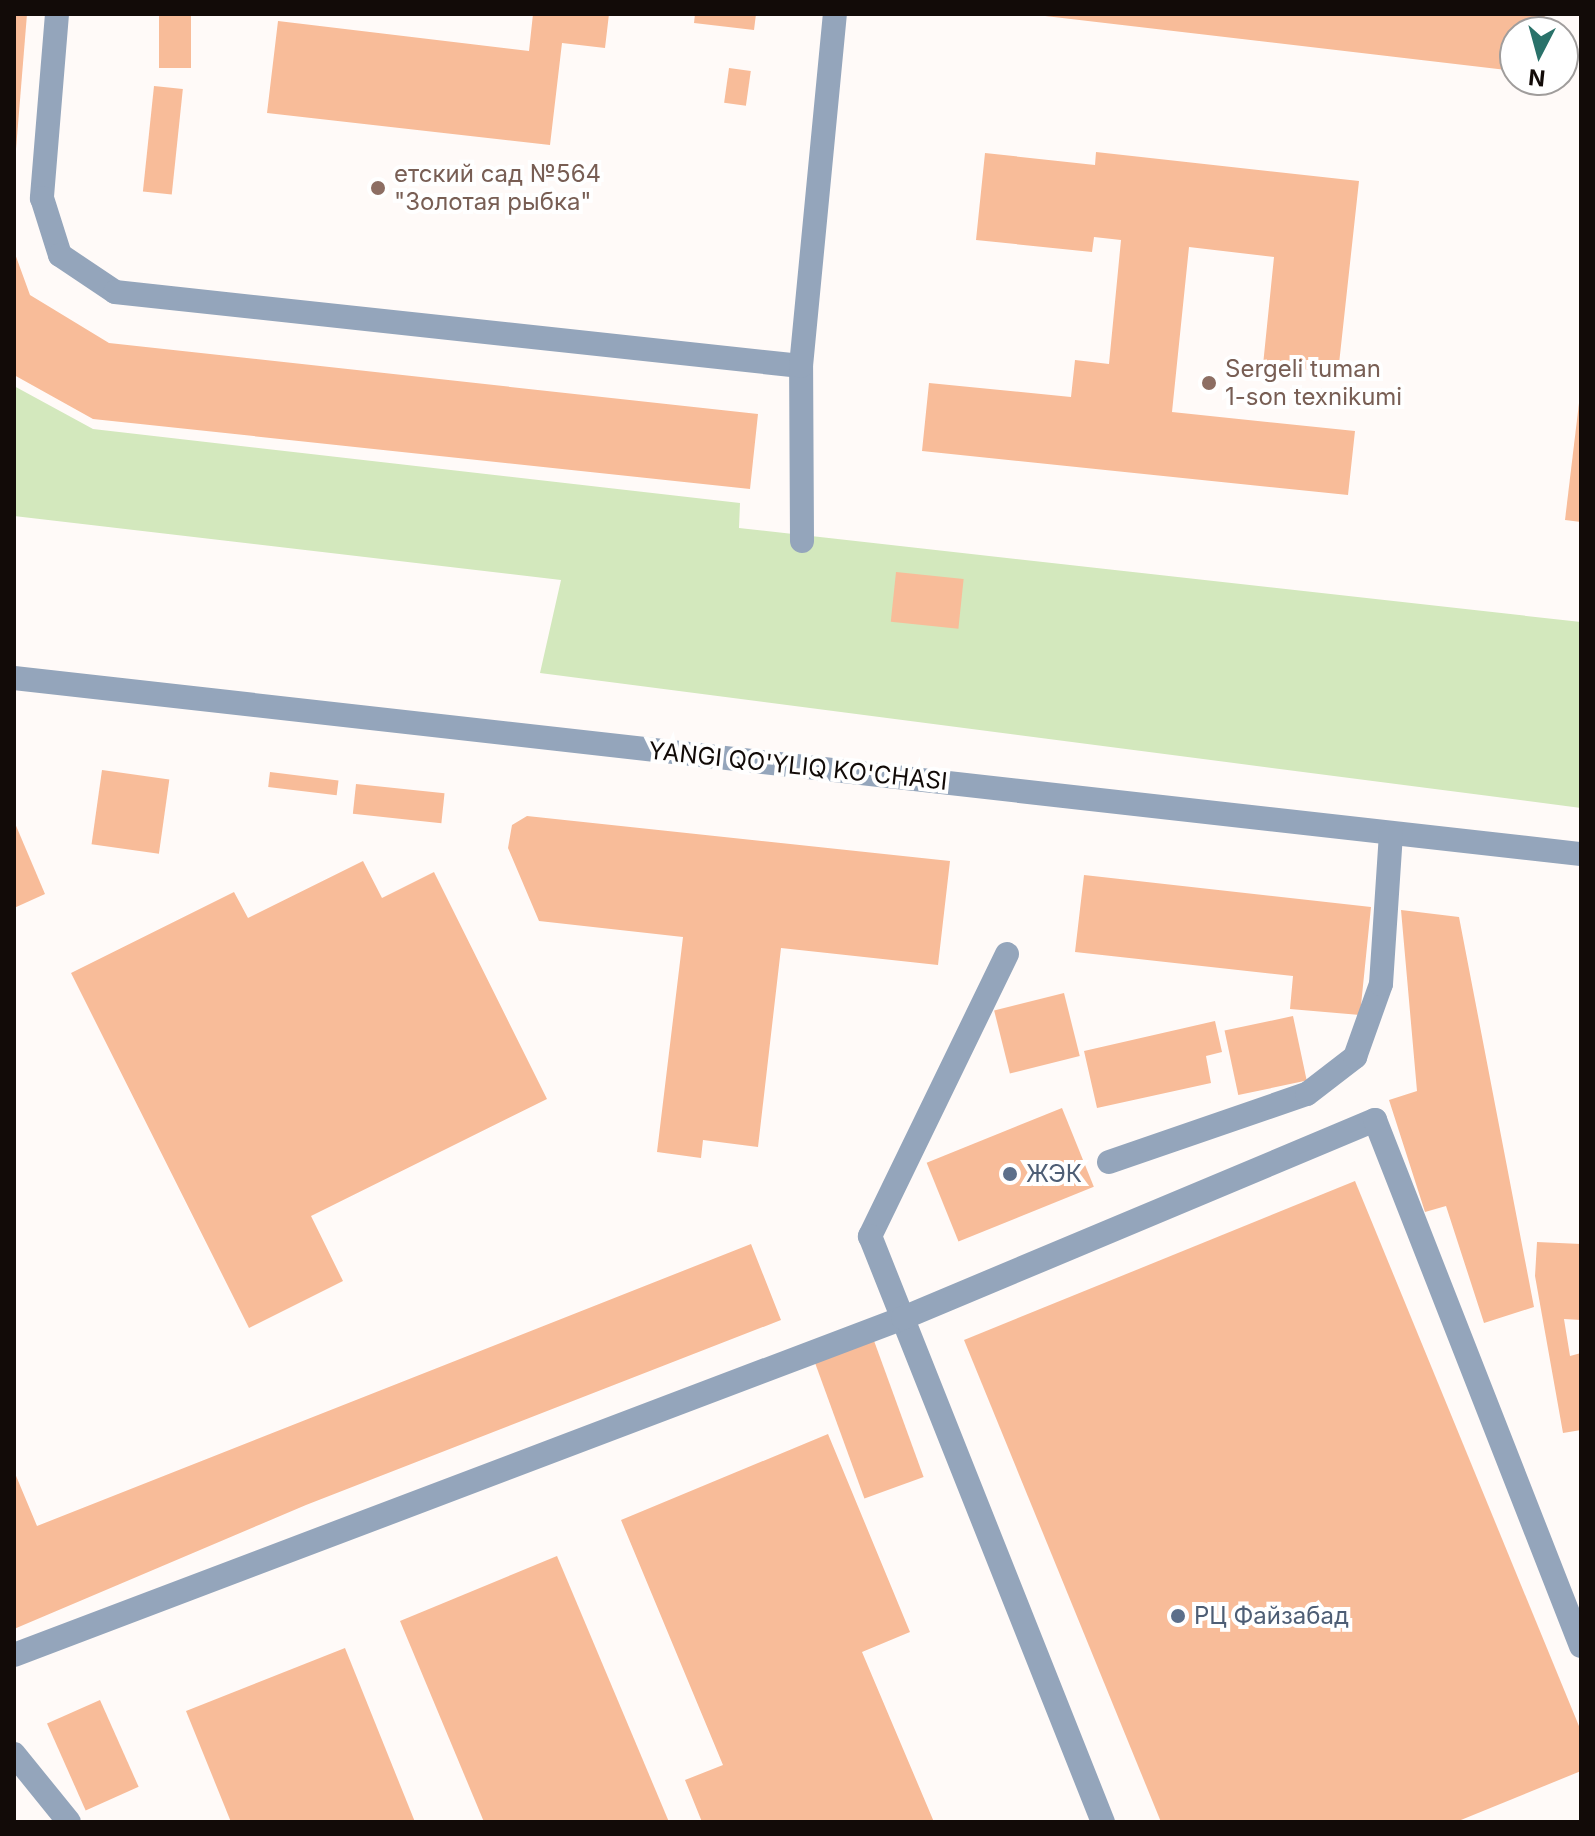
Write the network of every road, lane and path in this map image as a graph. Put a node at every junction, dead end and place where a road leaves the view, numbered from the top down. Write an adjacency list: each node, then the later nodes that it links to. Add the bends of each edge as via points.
1 (57, 14): 3 (street, via 42,198 60,255 115,292)
2 (835, 14): 3 (street)
3 (801, 366): 4 (street)
4 (802, 541)
5 (14, 678): 6 (street, YANGI QO'YLIQ KO'CHASI)
6 (1391, 833): 7 (street, YANGI QO'YLIQ KO'CHASI); 9 (street, via 1381,984 1355,1057 1307,1094)
7 (1581, 854)
8 (1007, 954): 10 (street, via 870,1236)
9 (1109, 1162)
10 (903, 1318): 11 (street, via 1375,1120); 12 (street); 15 (street)
11 (1581, 1646)
12 (14, 1655)
13 (14, 1754): 14 (street)
14 (69, 1822)
15 (1103, 1822)

